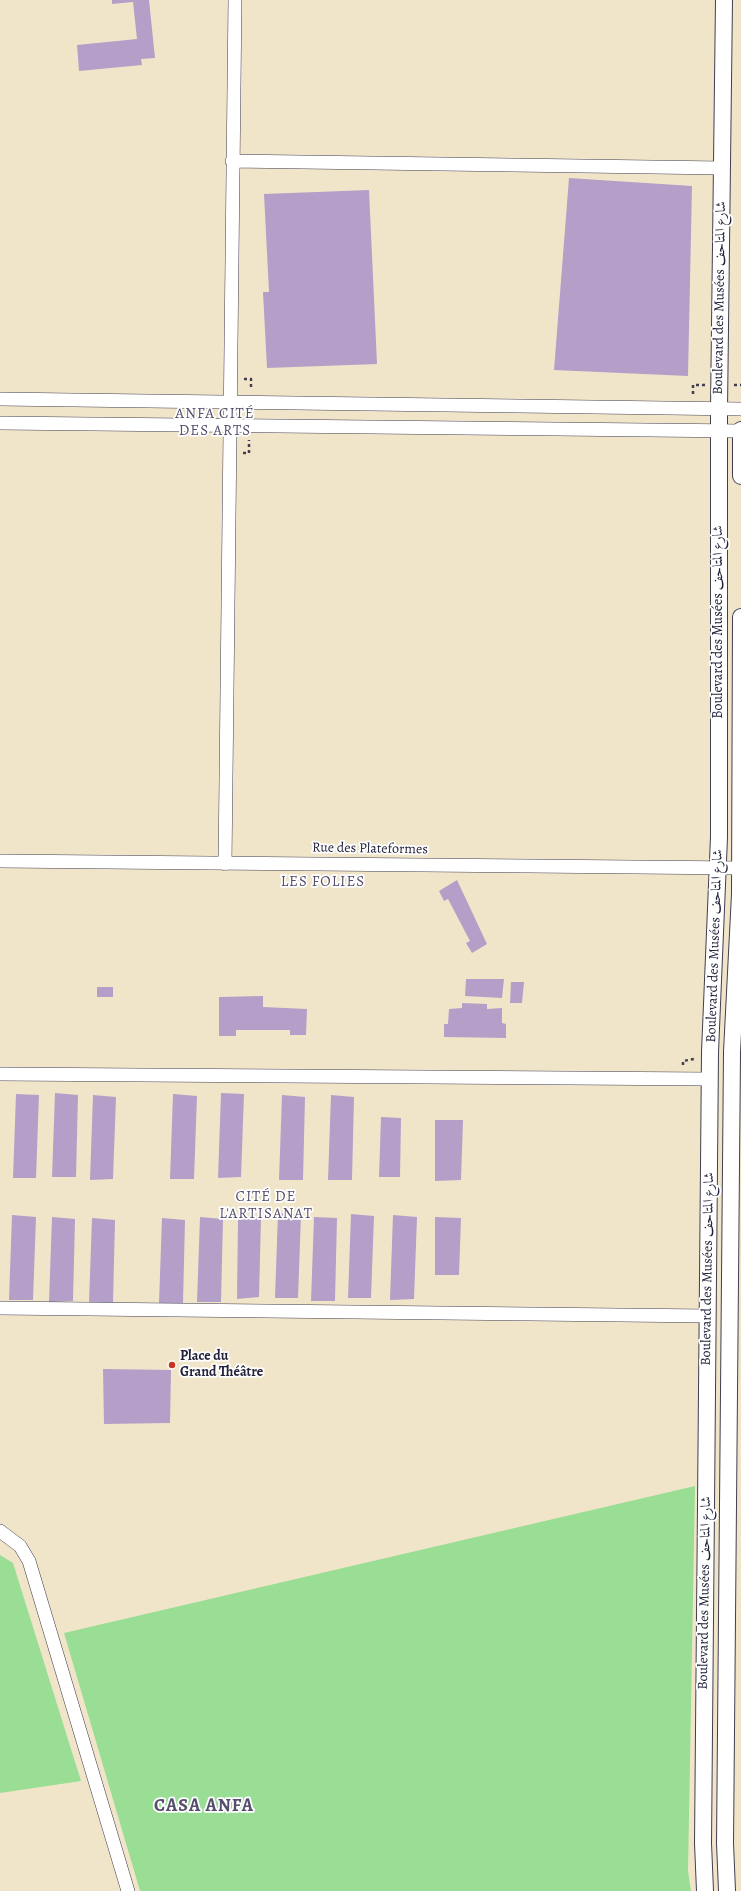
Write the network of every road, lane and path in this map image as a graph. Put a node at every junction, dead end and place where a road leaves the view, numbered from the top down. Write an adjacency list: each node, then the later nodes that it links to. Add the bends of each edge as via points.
1 (235, 0): 3 (street)
2 (724, 0): 4 (street, Boulevard des Musées شارع المتاحف)
3 (232, 161): 4 (street); 6 (street)
4 (722, 168): 7 (street, Boulevard des Musées شارع المتاحف)
5 (0, 399): 6 (street)
6 (229, 402): 7 (street); 10 (street)
7 (719, 409): 8 (street); 11 (street, Boulevard des Musées شارع المتاحف)
8 (741, 409)
9 (0, 423): 10 (street)
10 (229, 426): 11 (street); 16 (street)
11 (719, 430): 12 (street); 17 (street, Boulevard des Musées شارع المتاحف)
12 (741, 430): 13 (street)
13 (741, 476)
14 (741, 617): 18 (street, Boulevard des Musées شارع المتاحف)
15 (0, 861): 16 (street, Rue des Plateformes)
16 (225, 864): 17 (street, Rue des Plateformes)
17 (718, 868): 18 (street, Rue des Plateformes); 20 (street, Boulevard des Musées شارع المتاحف)
18 (740, 868): 26 (street, Boulevard des Musées شارع المتاحف, via 732,1052 725,1843)
19 (0, 1074): 20 (street)
20 (710, 1080): 22 (street, Boulevard des Musées شارع المتاحف)
21 (0, 1308): 22 (street)
22 (708, 1316): 25 (street, Boulevard des Musées شارع المتاحف, via 703,1844)
23 (0, 1531): 24 (street, via 20,1546 29,1561)
24 (128, 1891)
25 (705, 1891)
26 (727, 1891)

